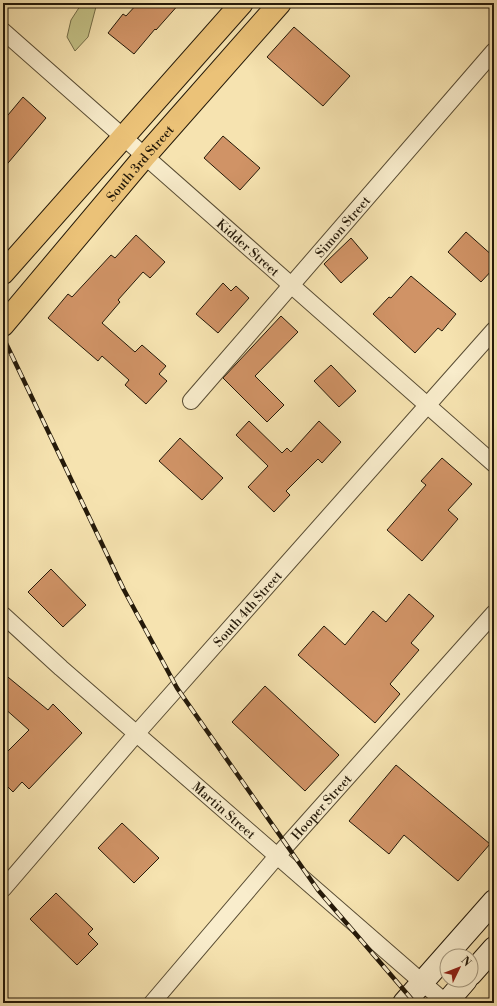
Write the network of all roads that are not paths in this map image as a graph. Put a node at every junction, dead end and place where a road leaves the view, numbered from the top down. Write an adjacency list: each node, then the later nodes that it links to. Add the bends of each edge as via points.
1 (242, 3): 5 (highway)
2 (280, 3): 6 (highway, South 3rd Street)
3 (3, 32): 5 (street, Kidder Street)
4 (494, 51): 8 (street, Simon Street)
5 (124, 138): 6 (street, Kidder Street); 7 (highway)
6 (145, 156): 8 (street, Kidder Street); 9 (highway, South 3rd Street)
7 (3, 273)
8 (291, 285): 11 (street, Simon Street); 12 (street, Kidder Street)
9 (3, 325)
10 (494, 330): 12 (street, South 4th Street)
11 (191, 401)
12 (427, 405): 13 (street, Kidder Street); 16 (street, South 4th Street)
13 (494, 464)
14 (494, 613): 17 (street, Hooper Street)
15 (3, 615): 16 (street, Martin Street)
16 (137, 733): 17 (street, Martin Street); 18 (street, South 4th Street)
17 (278, 856): 22 (street, Martin Street); 24 (street, Hooper Street)
18 (3, 889)
19 (494, 901): 22 (street)
20 (494, 948): 21 (street)
21 (479, 965)
22 (423, 982): 25 (street); 26 (street, Martin Street)
23 (459, 988): 26 (street)
24 (152, 1003)
25 (404, 1003)
26 (446, 1003)

